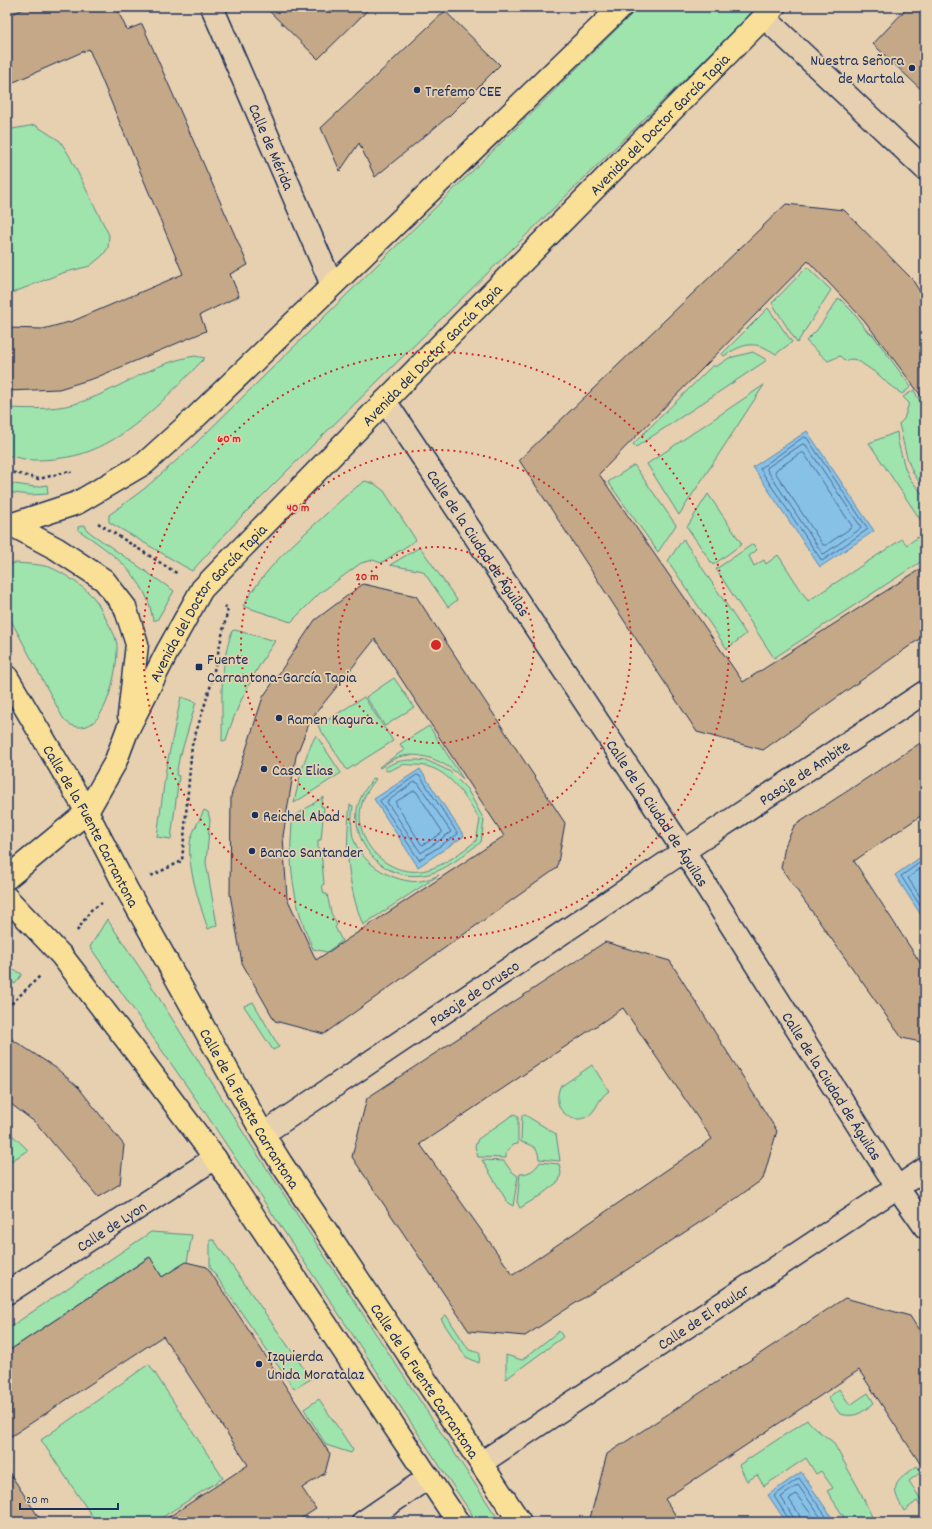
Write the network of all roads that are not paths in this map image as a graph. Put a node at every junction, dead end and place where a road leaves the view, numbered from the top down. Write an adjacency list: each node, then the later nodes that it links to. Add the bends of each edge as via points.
1 (212, 7): 5 (street, Calle de Mérida)
2 (621, 7): 5 (main road, Avenida del Doctor García Tapia)
3 (769, 12): 4 (street); 6 (main road, Avenida del Doctor García Tapia)
4 (925, 169)
5 (332, 285): 7 (main road, Avenida del Doctor García Tapia, via 145,463 77,503)
6 (385, 401): 10 (main road, Avenida del Doctor García Tapia, via 202,589); 12 (street, Calle de la Ciudad de Águilas)
7 (9, 526): 10 (main road, Avenida del Doctor García Tapia, via 58,549 104,580 125,607 137,644)
8 (7, 677): 11 (main road, Calle de la Fuente Carrantona)
9 (925, 692): 12 (street, Pasaje de Ambite)
10 (127, 731): 11 (main road, Avenida del Doctor García Tapia, via 115,763)
11 (87, 812): 13 (main road, Avenida del Doctor García Tapia); 15 (main road, Calle de la Fuente Carrantona, via 126,888)
12 (684, 851): 15 (street, Pasaje de Orusco); 18 (street, Calle de la Ciudad de Águilas)
13 (7, 878)
14 (7, 898): 16 (main road, via 62,956)
15 (263, 1134): 21 (main road, Calle de la Fuente Carrantona)
16 (214, 1158): 20 (street, Calle de Lyon); 22 (main road)
17 (925, 1169): 18 (street, Calle de El Paular)
18 (898, 1187): 19 (street, Calle de la Ciudad de Águilas); 21 (street, Calle de El Paular)
19 (925, 1227)
20 (7, 1293)
21 (481, 1463): 25 (main road, Calle de la Fuente Carrantona)
22 (429, 1477): 23 (street); 24 (main road)
23 (363, 1522)
24 (458, 1522)
25 (520, 1522)

